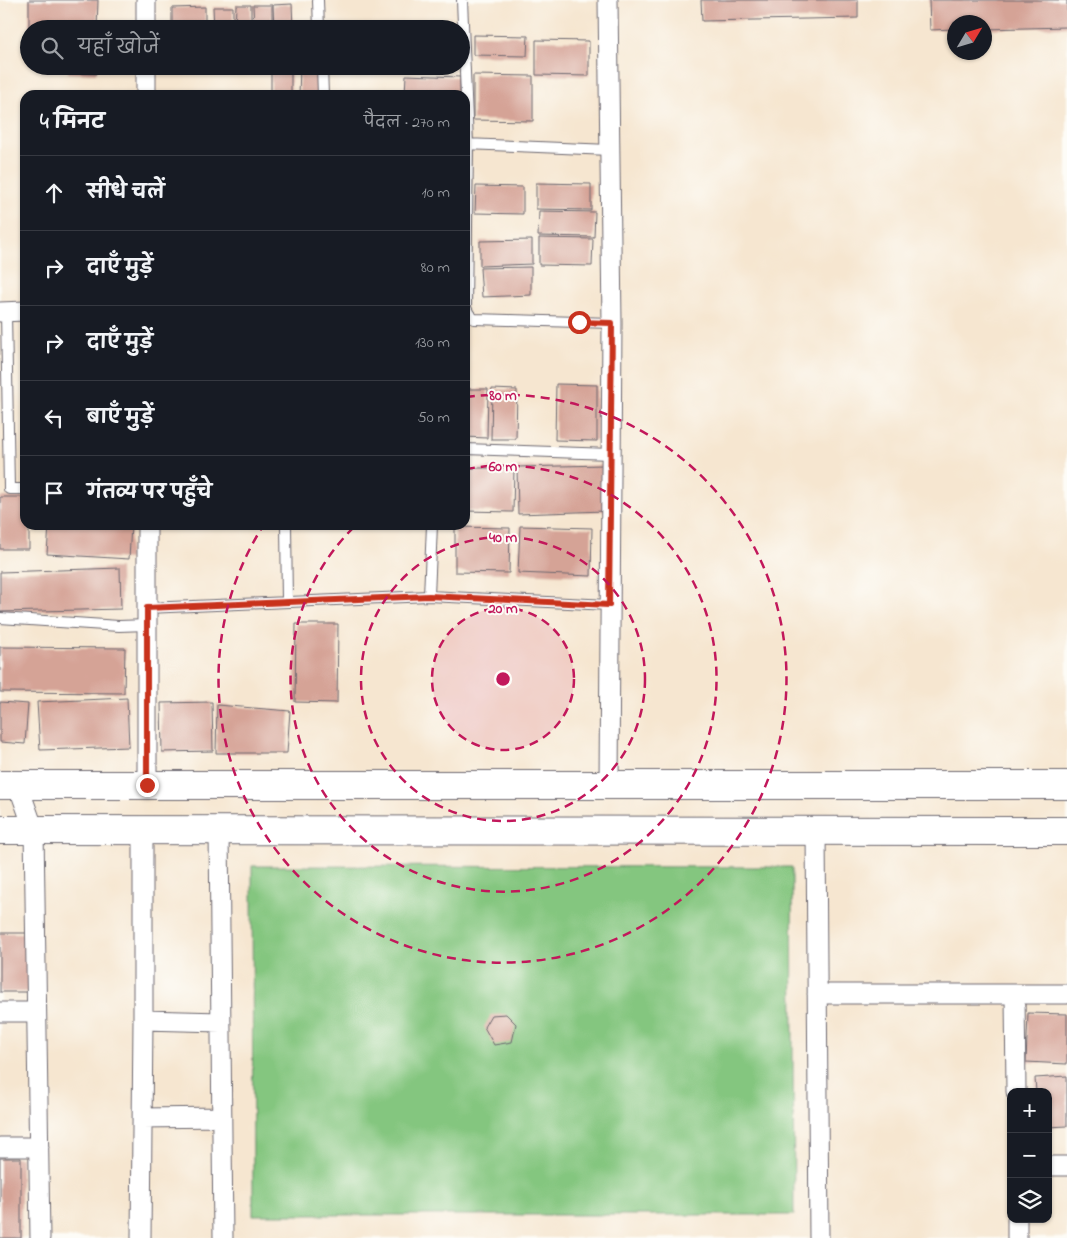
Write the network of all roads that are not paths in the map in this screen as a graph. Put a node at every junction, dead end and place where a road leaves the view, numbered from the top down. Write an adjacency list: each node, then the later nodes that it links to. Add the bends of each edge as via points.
1 (146, 0): 5 (street)
2 (318, 0): 6 (lane)
3 (462, 0): 7 (lane)
4 (608, 0): 15 (street)
5 (146, 20)
6 (319, 20)
7 (463, 20)
8 (146, 75): 11 (street)
9 (322, 75): 12 (lane)
10 (464, 75): 13 (lane)
11 (146, 90)
12 (323, 90)
13 (464, 90)
14 (470, 144): 15 (lane)
15 (610, 150): 19 (street)
16 (3, 312): 17 (street); 22 (lane)
17 (20, 312)
18 (470, 315): 19 (lane, via 474,319)
19 (612, 323): 21 (street)
20 (470, 449): 21 (lane)
21 (611, 454): 29 (street)
22 (5, 489): 23 (lane)
23 (20, 489)
24 (147, 530): 30 (street)
25 (286, 530): 28 (lane)
26 (432, 530): 27 (lane)
27 (429, 596): 28 (lane); 29 (lane)
28 (287, 602): 30 (lane)
29 (609, 605): 34 (street)
30 (147, 616): 31 (lane, via 119,626); 33 (street)
31 (0, 618)
32 (9, 785): 33 (street); 37 (street)
33 (147, 785): 34 (street)
34 (609, 785): 35 (street)
35 (1067, 785)
36 (0, 830): 37 (street)
37 (34, 830): 38 (street); 46 (street)
38 (143, 831): 39 (street); 47 (street)
39 (219, 831): 40 (street); 48 (street)
40 (816, 831): 41 (street); 42 (street)
41 (1067, 831)
42 (817, 994): 43 (street); 60 (street)
43 (1015, 994): 44 (street); 49 (street)
44 (1067, 994)
45 (0, 1012): 46 (street)
46 (36, 1012): 53 (street)
47 (143, 1020): 48 (street); 51 (street)
48 (221, 1022): 50 (street)
49 (1016, 1088)
50 (222, 1116): 51 (street); 59 (street)
51 (142, 1118): 58 (street)
52 (0, 1147): 53 (street)
53 (39, 1147): 57 (street)
54 (1052, 1166): 55 (street)
55 (1067, 1166)
56 (1017, 1223): 61 (street)
57 (40, 1238)
58 (141, 1238)
59 (223, 1238)
60 (818, 1238)
61 (1017, 1238)

